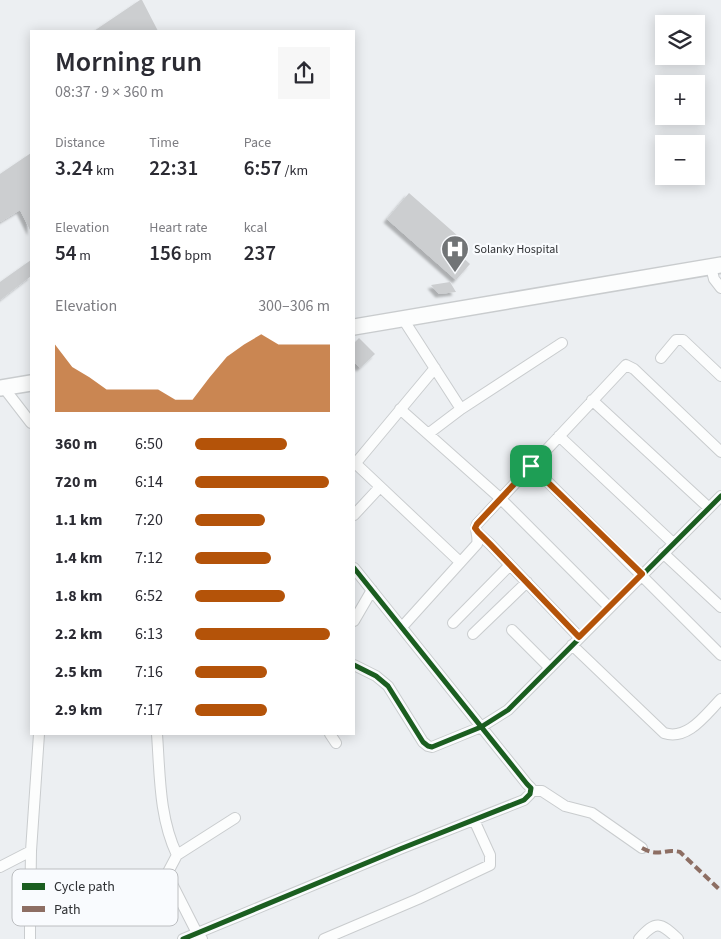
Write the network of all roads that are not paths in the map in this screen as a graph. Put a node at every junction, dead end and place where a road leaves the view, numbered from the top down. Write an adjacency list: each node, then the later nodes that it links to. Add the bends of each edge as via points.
1 (716, 266): 2 (street, via 714,278); 3 (street)
2 (721, 288)
3 (403, 319): 4 (street); 7 (street)
4 (355, 327)
5 (562, 343): 12 (street)
6 (661, 358): 8 (street, via 676,340 683,340)
7 (435, 368): 12 (street); 13 (street)
8 (721, 376)
9 (30, 383): 10 (street)
10 (1, 386): 14 (street)
11 (592, 400): 16 (street); 17 (street, via 628,364); 24 (street)
12 (461, 408): 15 (street)
13 (400, 409): 15 (street); 18 (street)
14 (30, 422)
15 (428, 434): 23 (street)
16 (558, 436): 20 (street); 27 (street)
17 (721, 452)
18 (355, 462)
19 (355, 464): 21 (street)
20 (531, 466): 23 (street); 32 (street)
21 (380, 487): 25 (street); 29 (street)
22 (721, 496): 24 (street)
23 (500, 498): 26 (street, via 477,524); 35 (street)
24 (708, 508): 27 (street)
25 (355, 514)
26 (478, 532): 29 (street, via 477,544); 30 (street)
27 (673, 543): 28 (street)
28 (663, 553): 32 (street); 36 (street)
29 (460, 562): 39 (street)
30 (510, 565): 33 (street); 38 (street)
31 (355, 569): 34 (street)
32 (642, 574): 35 (street); 43 (street)
33 (527, 582): 41 (street); 42 (street)
34 (372, 590): 37 (street); 39 (street)
35 (609, 607): 42 (street)
36 (721, 607)
37 (355, 620)
38 (453, 623)
39 (402, 627): 47 (street)
40 (512, 630): 45 (street)
41 (473, 634)
42 (575, 641): 45 (street); 46 (street, via 664,733 672,736 687,731)
43 (720, 650)
44 (355, 666): 47 (street, via 388,686 428,746)
45 (550, 668): 47 (street, via 504,714)
46 (721, 699)
47 (481, 727): 52 (street)
48 (39, 735): 56 (street)
49 (157, 735): 57 (street, via 163,811)
50 (331, 735): 51 (street)
51 (336, 743)
52 (531, 791): 54 (street, via 524,800); 55 (street, via 542,791 565,806 592,813)
53 (235, 818): 57 (street)
54 (474, 820): 63 (street, via 390,852); 66 (street, via 490,855 490,865)
55 (642, 848)
56 (31, 851): 58 (street); 59 (street)
57 (177, 855): 60 (street)
58 (0, 868)
59 (31, 869)
60 (169, 869)
61 (178, 896): 63 (street)
62 (30, 926): 64 (street)
63 (200, 936): 65 (street)
64 (30, 939)
65 (183, 939)
66 (324, 939)
67 (639, 939): 68 (street, via 657,924)
68 (678, 939)

